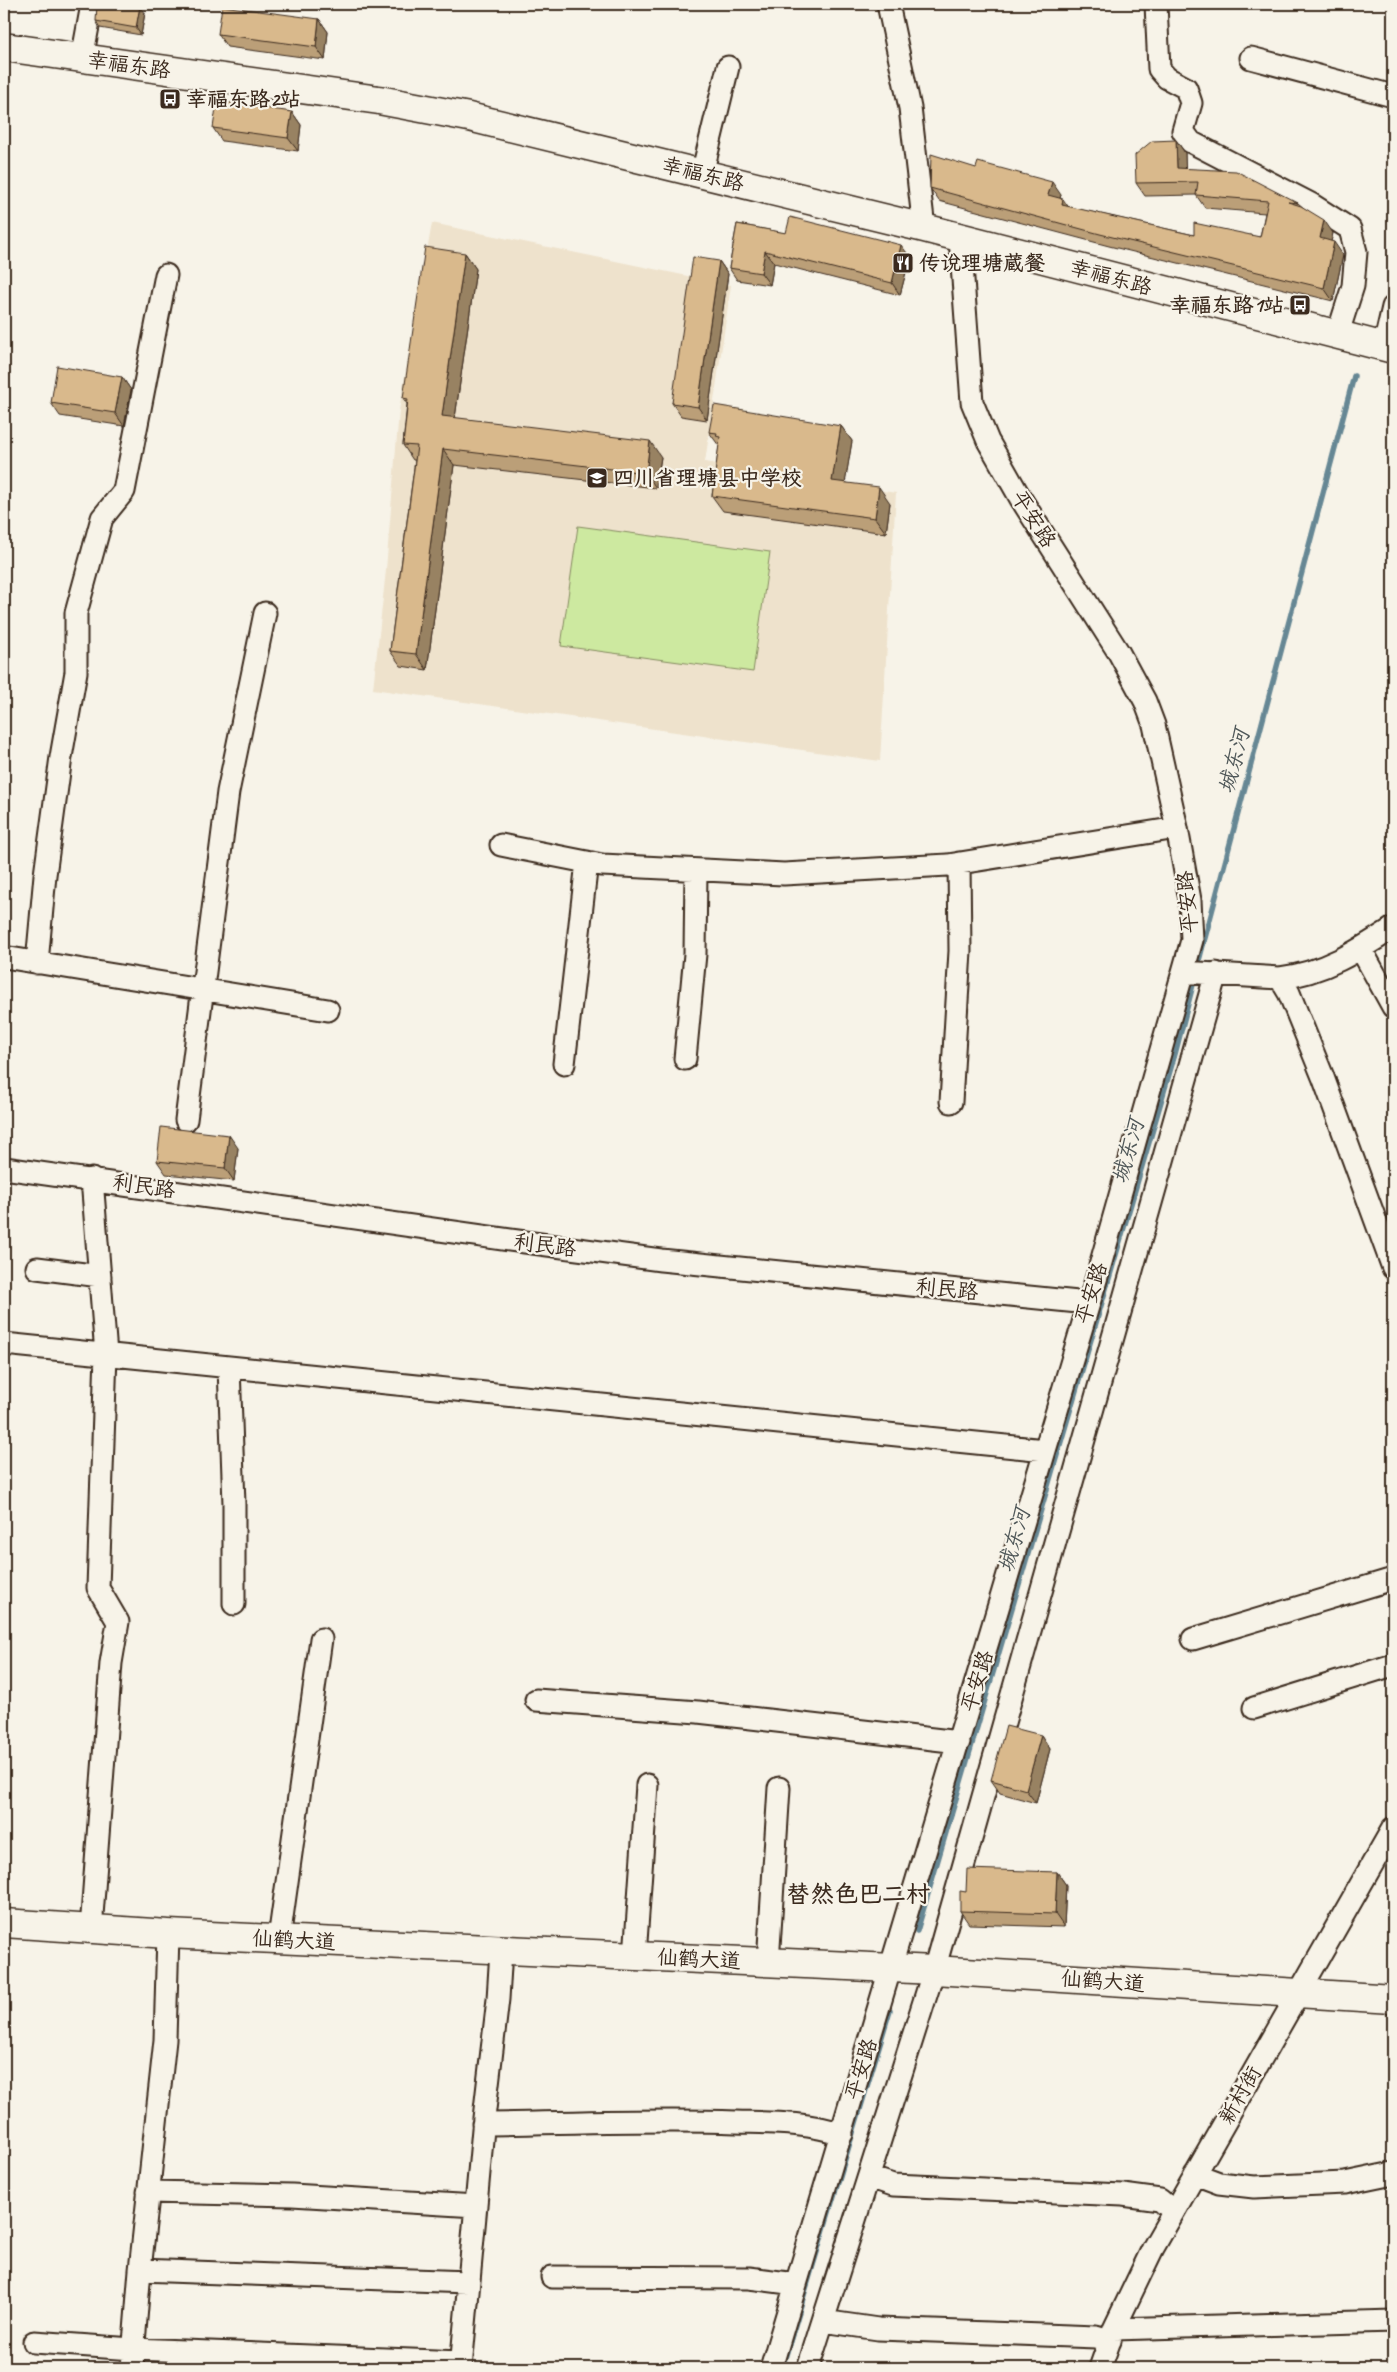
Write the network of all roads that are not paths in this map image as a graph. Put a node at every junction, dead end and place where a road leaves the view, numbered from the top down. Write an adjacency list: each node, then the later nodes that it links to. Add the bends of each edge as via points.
1 (888, 4): 10 (street, via 910,108)
2 (1156, 4): 14 (street, via 1159,69 1167,78 1186,88 1191,103 1183,131 1191,142 1311,204 1350,229 1356,252 1353,286)
3 (91, 10): 6 (street)
4 (4, 47): 6 (main road, 幸福东路)
5 (1251, 58): 8 (street)
6 (82, 59): 9 (main road, 幸福东路, via 426,109)
7 (728, 67): 9 (street)
8 (1393, 96)
9 (702, 174): 10 (main road, 幸福东路)
10 (924, 228): 11 (main road, 幸福东路)
11 (960, 238): 14 (main road, 幸福东路); 17 (street, 平安路, via 970,389 977,416 1021,499 1134,678 1154,725)
12 (166, 275): 25 (street, via 124,491 102,518 76,613 76,672 45,874)
13 (1393, 307): 15 (street)
14 (1337, 336): 15 (main road, 幸福东路)
15 (1388, 348)
16 (265, 613): 28 (street, via 228,792)
17 (1177, 828): 20 (street); 26 (street, 平安路, via 1192,910)
18 (501, 844): 19 (street)
19 (587, 862): 21 (street); 32 (street)
20 (959, 864): 21 (street, via 784,874); 33 (street, via 960,951)
21 (696, 870): 31 (street, via 695,954)
22 (1393, 928): 23 (street)
23 (1360, 949): 27 (street, via 1313,971); 29 (street)
24 (4, 957): 25 (street)
25 (37, 963): 28 (street)
26 (1197, 973): 27 (street); 40 (street, 平安路); 64 (street)
27 (1280, 978): 38 (street, via 1323,1077)
28 (202, 990): 30 (street); 34 (street)
29 (1393, 1007)
30 (328, 1010)
31 (685, 1059)
32 (564, 1064)
33 (951, 1102)
34 (186, 1120)
35 (4, 1168): 36 (street, 利民路)
36 (92, 1179): 39 (street); 40 (street, 利民路, via 652,1258)
37 (37, 1268): 39 (street)
38 (1393, 1268)
39 (100, 1276): 42 (street)
40 (1088, 1302): 44 (street, 平安路)
41 (4, 1344): 42 (street)
42 (106, 1354): 43 (street); 57 (street, via 98,1588 118,1622 111,1663)
43 (229, 1367): 44 (street); 46 (street)
44 (1046, 1450): 52 (street, 平安路)
45 (1393, 1579): 47 (street)
46 (234, 1604)
47 (1193, 1639)
48 (321, 1640): 59 (street)
49 (1393, 1665): 51 (street)
50 (536, 1700): 52 (street, via 698,1712)
51 (1254, 1708)
52 (959, 1742): 63 (street, 平安路)
53 (647, 1784): 61 (street)
54 (779, 1788): 62 (street)
55 (1393, 1828): 65 (street, 新村街)
56 (4, 1923): 57 (main road, 仙鹤大道)
57 (91, 1929): 58 (main road, 仙鹤大道)
58 (168, 1934): 59 (main road, 仙鹤大道); 72 (street, via 165,2040)
59 (280, 1939): 60 (main road, 仙鹤大道)
60 (501, 1950): 61 (main road, 仙鹤大道); 67 (street)
61 (635, 1956): 62 (main road, 仙鹤大道)
62 (768, 1962): 63 (main road, 仙鹤大道)
63 (892, 1968): 64 (main road, 仙鹤大道); 68 (street, 平安路)
64 (934, 1970): 65 (main road, 仙鹤大道); 71 (street)
65 (1297, 1994): 66 (main road, 仙鹤大道); 70 (street, 新村街)
66 (1393, 1999)
67 (483, 2124): 68 (street, via 696,2120 797,2124 823,2127); 73 (street)
68 (842, 2134): 78 (street, 平安路)
69 (1393, 2173): 70 (street, via 1345,2183 1254,2187 1218,2183)
70 (1195, 2174): 74 (street, 新村街)
71 (868, 2177): 74 (street, via 893,2185 1123,2194 1160,2200); 79 (street)
72 (148, 2192): 73 (street, via 292,2194); 75 (street)
73 (476, 2206): 77 (street)
74 (1173, 2211): 81 (street, 新村街)
75 (140, 2270): 77 (street); 83 (street)
76 (552, 2277): 78 (street, via 749,2278)
77 (468, 2282): 84 (street)
78 (796, 2284): 85 (street, 平安路)
79 (823, 2321): 81 (street, via 878,2329); 86 (street)
80 (1393, 2321): 81 (street)
81 (1112, 2335): 87 (street, 新村街)
82 (34, 2342): 83 (street)
83 (133, 2359): 84 (street)
84 (461, 2365)
85 (771, 2368)
86 (808, 2368)
87 (1100, 2368)

